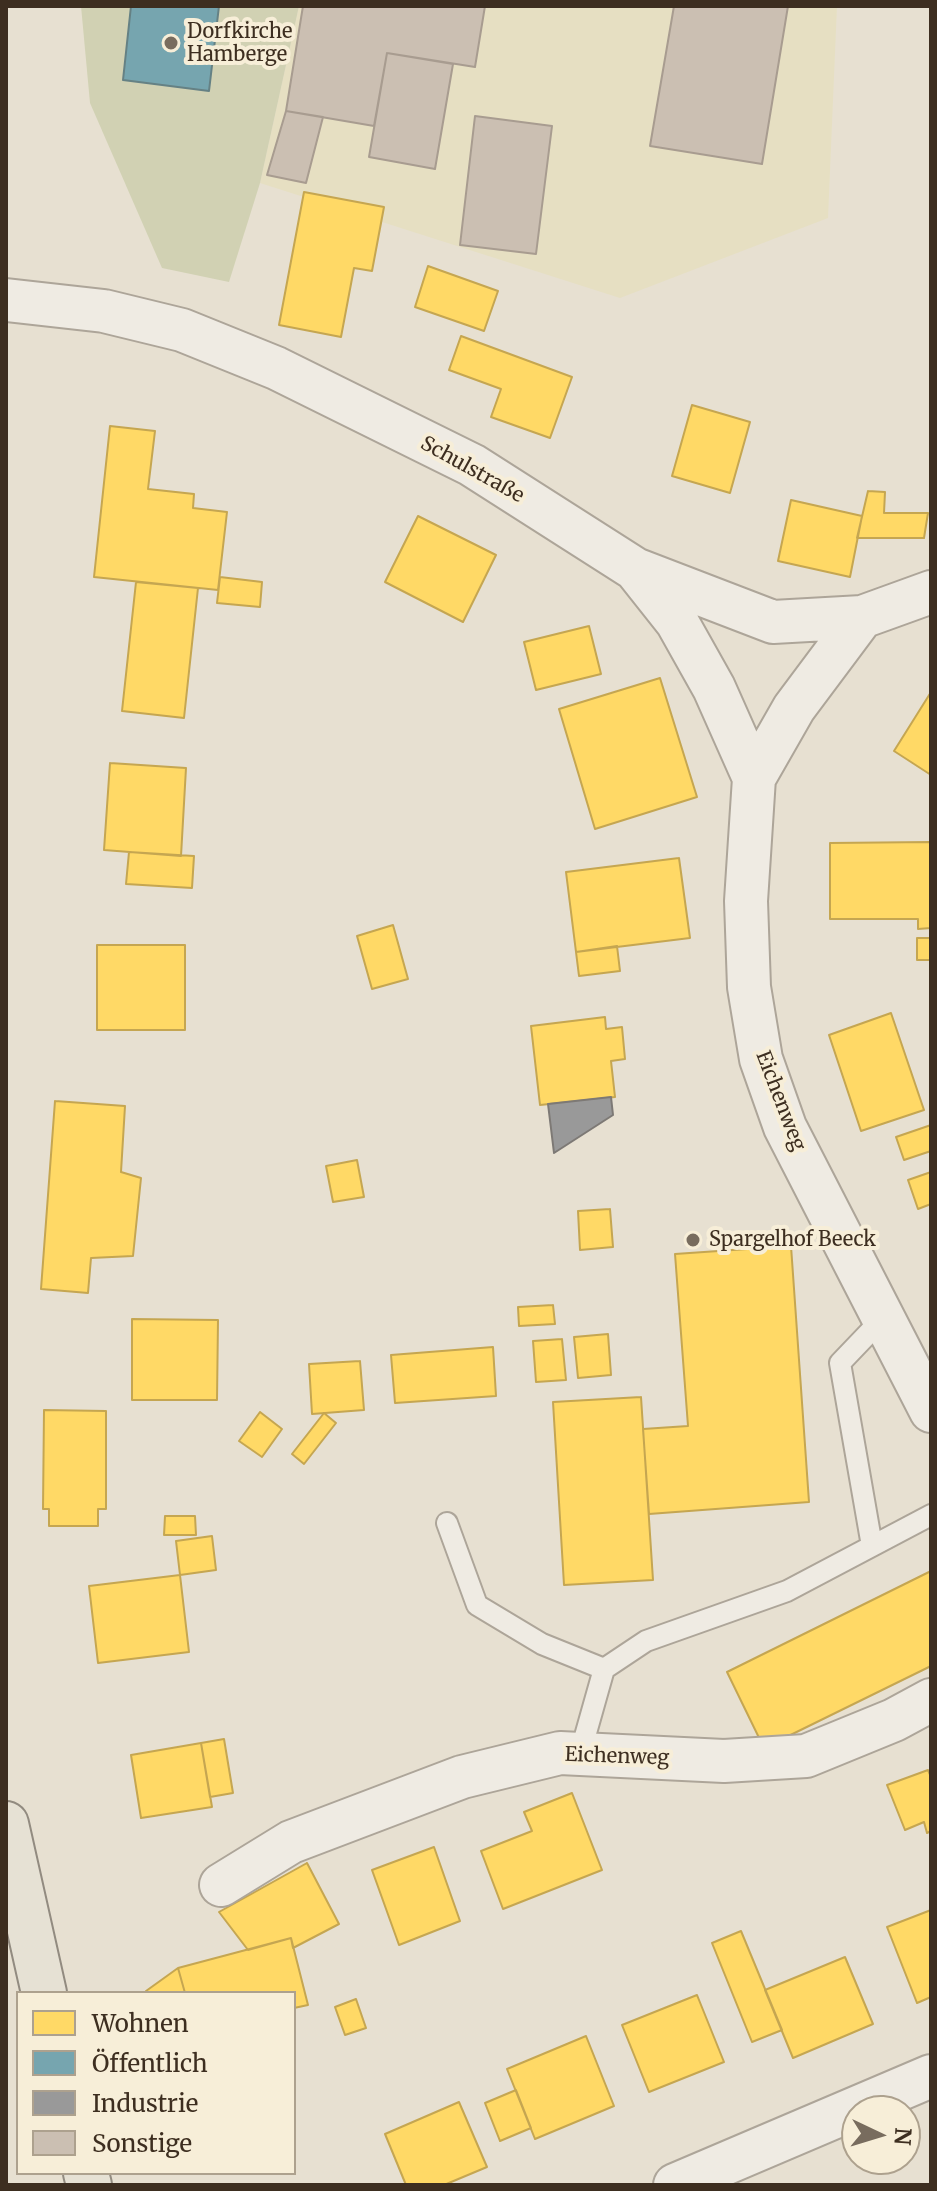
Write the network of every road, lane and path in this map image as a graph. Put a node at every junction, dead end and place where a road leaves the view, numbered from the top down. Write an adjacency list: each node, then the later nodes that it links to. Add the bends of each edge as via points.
1 (6, 300): 2 (street, Schulstraße, via 104,311 182,330 276,368 472,465)
2 (635, 569): 4 (street, Schulstraße, via 773,622); 5 (street, Eichenweg, via 677,622)
3 (931, 592): 4 (street, Schulstraße)
4 (862, 617): 5 (street, Eichenweg, via 794,708)
5 (754, 778): 6 (street, Eichenweg, via 746,901 749,987 761,1059 785,1127)
6 (884, 1317): 7 (street, Eichenweg); 10 (lane, via 840,1363)
7 (929, 1403)
8 (931, 1515): 10 (lane)
9 (447, 1523): 11 (lane, via 477,1605 542,1644)
10 (872, 1546): 11 (lane, via 787,1591 646,1641)
11 (604, 1669): 13 (lane)
12 (931, 1700): 13 (street, Eichenweg, via 806,1756 724,1761)
13 (580, 1754): 15 (street, Eichenweg, via 560,1753 462,1777 291,1842)
14 (6, 1824): 16 (main road)
15 (221, 1885)
16 (44, 1991)
17 (931, 2076): 18 (street)
18 (675, 2185)

